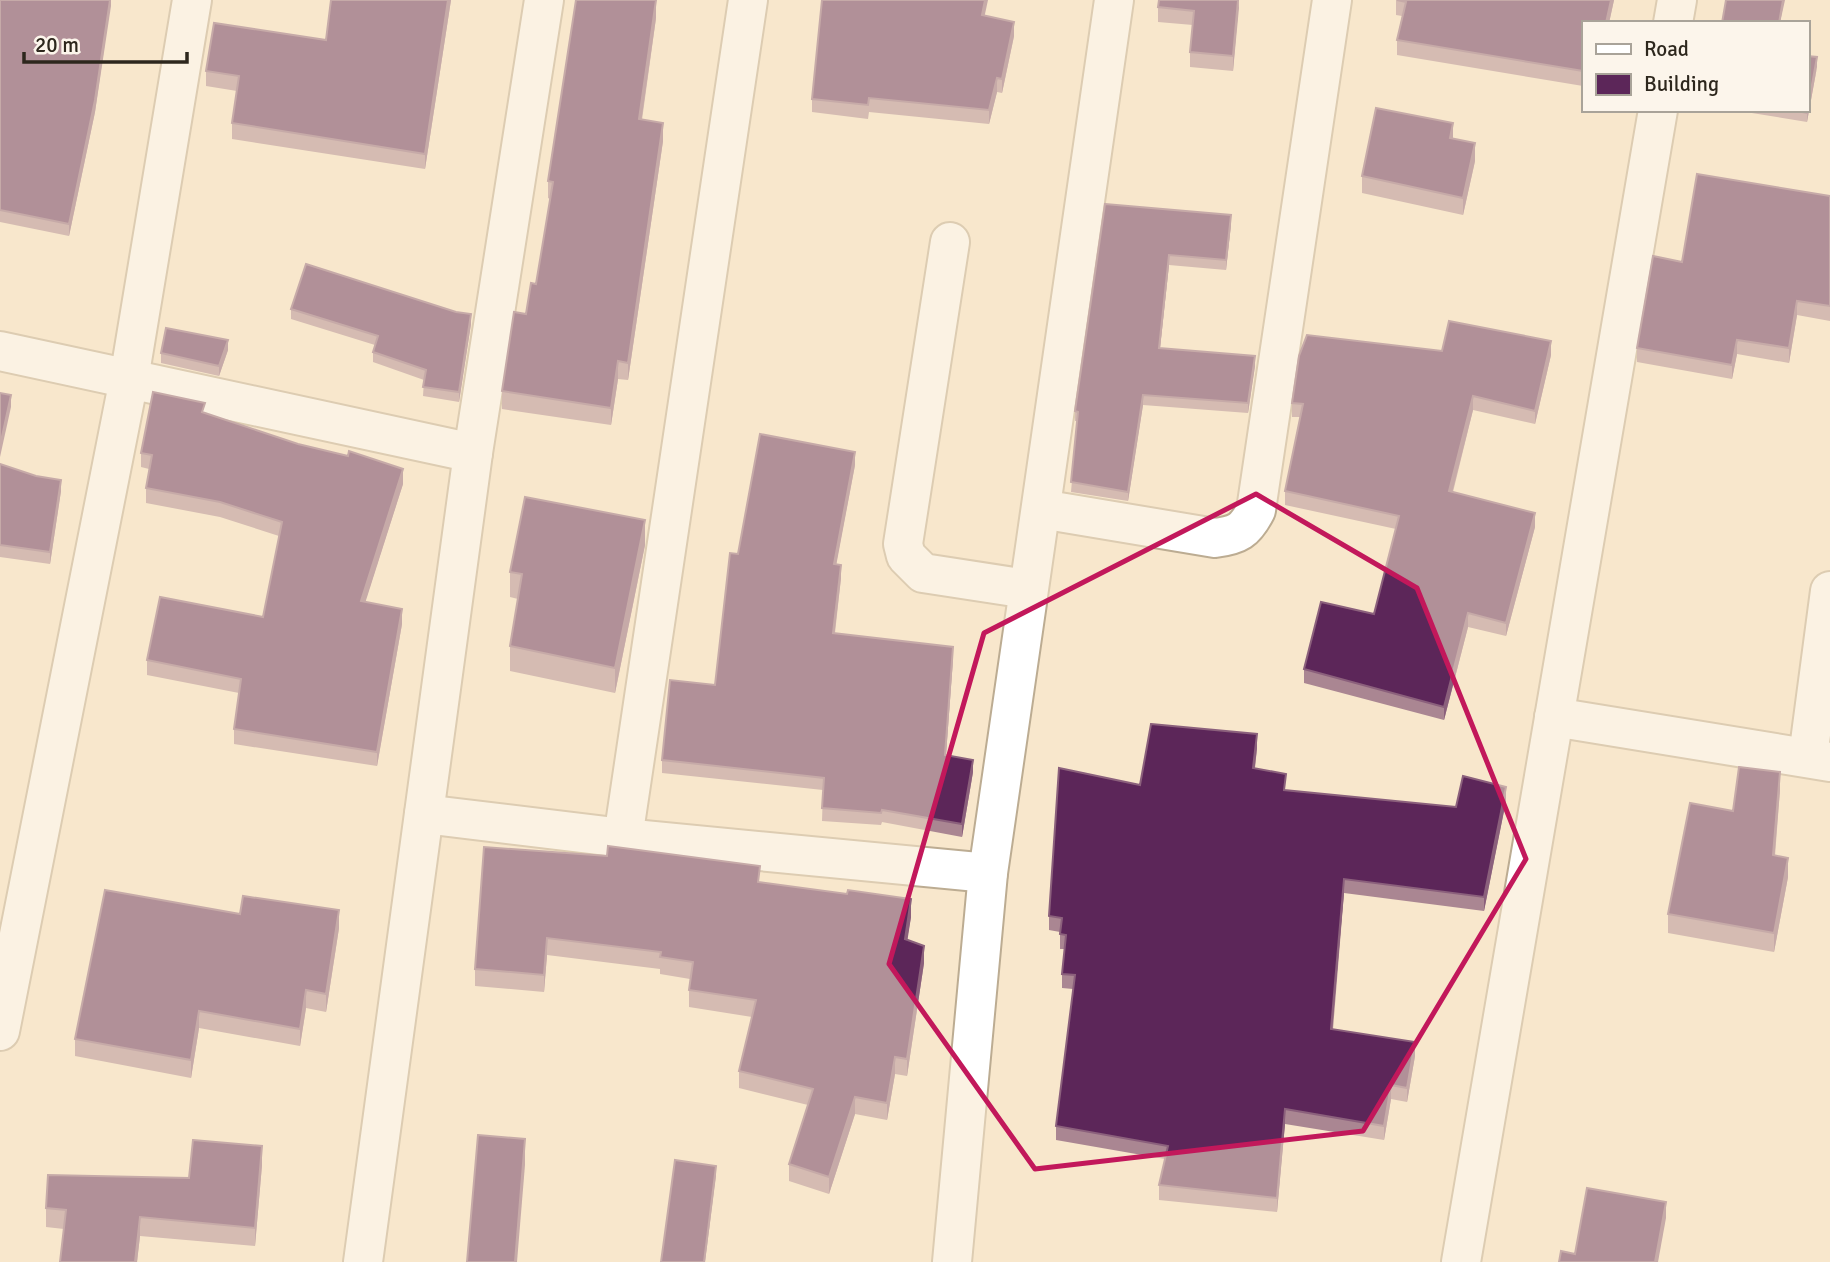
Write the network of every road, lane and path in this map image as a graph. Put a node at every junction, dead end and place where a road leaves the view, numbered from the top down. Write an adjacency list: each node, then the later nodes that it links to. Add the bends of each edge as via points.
1 (192, 0): 11 (street)
2 (544, 0): 12 (street)
3 (748, 0): 19 (street)
4 (1114, 0): 13 (street)
5 (1332, 0): 13 (street, via 1256,510 1246,529 1234,536 1214,537)
6 (1677, 0): 7 (street)
7 (1673, 21)
8 (1658, 112): 16 (street)
9 (950, 242): 14 (street, via 903,544 906,556 923,573)
10 (0, 351): 11 (street)
11 (129, 379): 12 (street); 21 (street)
12 (473, 453): 18 (street)
13 (1041, 509): 14 (street)
14 (1027, 589): 20 (street)
15 (1830, 591): 17 (street)
16 (1554, 717): 17 (street); 24 (street)
17 (1819, 760)
18 (424, 814): 19 (street); 22 (street)
19 (623, 838): 20 (street)
20 (988, 873): 23 (street)
21 (0, 1031)
22 (363, 1262)
23 (952, 1262)
24 (1461, 1262)

